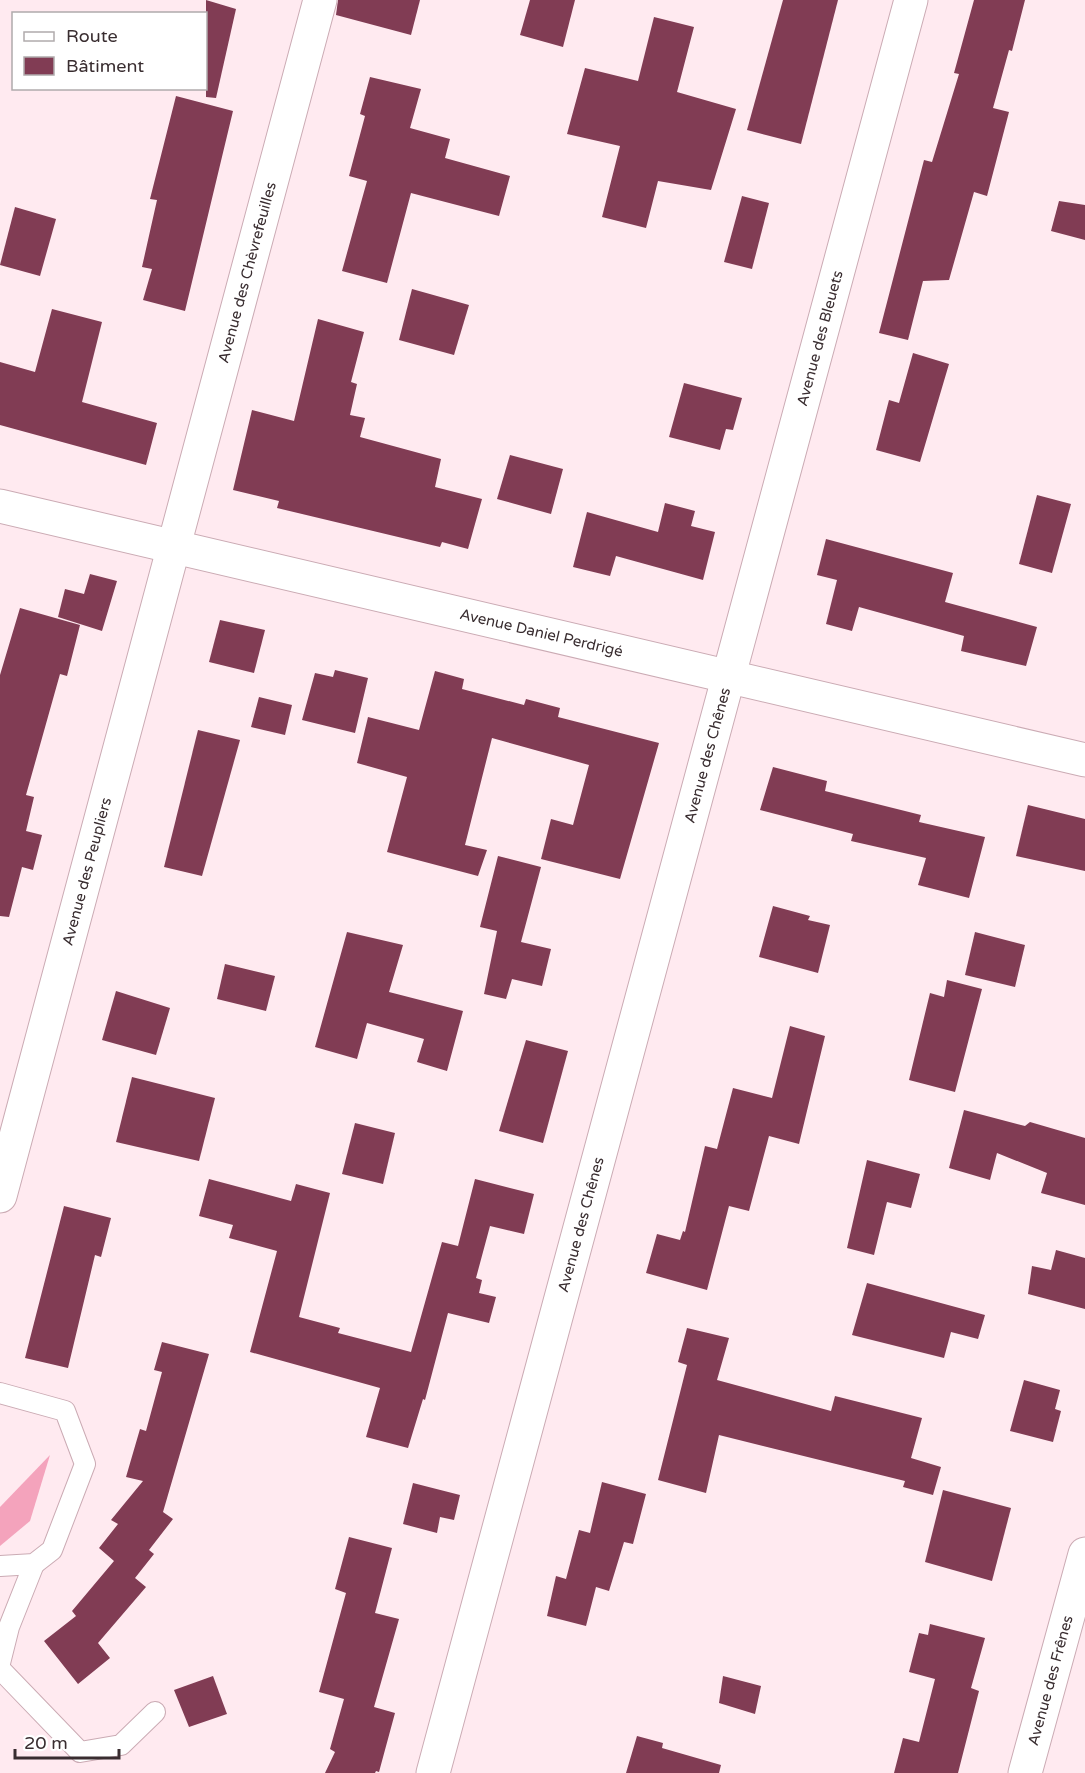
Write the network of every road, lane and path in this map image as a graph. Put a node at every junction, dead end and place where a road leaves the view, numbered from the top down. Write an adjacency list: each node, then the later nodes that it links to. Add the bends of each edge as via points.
1 (320, 0): 4 (street, Avenue des Chèvrefeuilles)
2 (911, 0): 5 (street, Avenue des Bleuets)
3 (0, 506): 4 (street, Avenue Daniel Perdrigé)
4 (173, 547): 5 (street, Avenue Daniel Perdrigé); 7 (street, Avenue des Peupliers)
5 (730, 675): 6 (street, Avenue Daniel Perdrigé); 15 (street, Avenue des Chênes)
6 (1085, 760)
7 (0, 1196)
8 (0, 1393): 10 (lane, via 65,1411 85,1464 52,1550)
9 (1085, 1554): 16 (street, Avenue des Frênes)
10 (34, 1563): 11 (lane); 12 (lane, via 9,1627)
11 (0, 1566)
12 (0, 1663)
13 (0, 1669): 14 (lane, via 80,1752 121,1745)
14 (156, 1712)
15 (433, 1773)
16 (1025, 1773)

